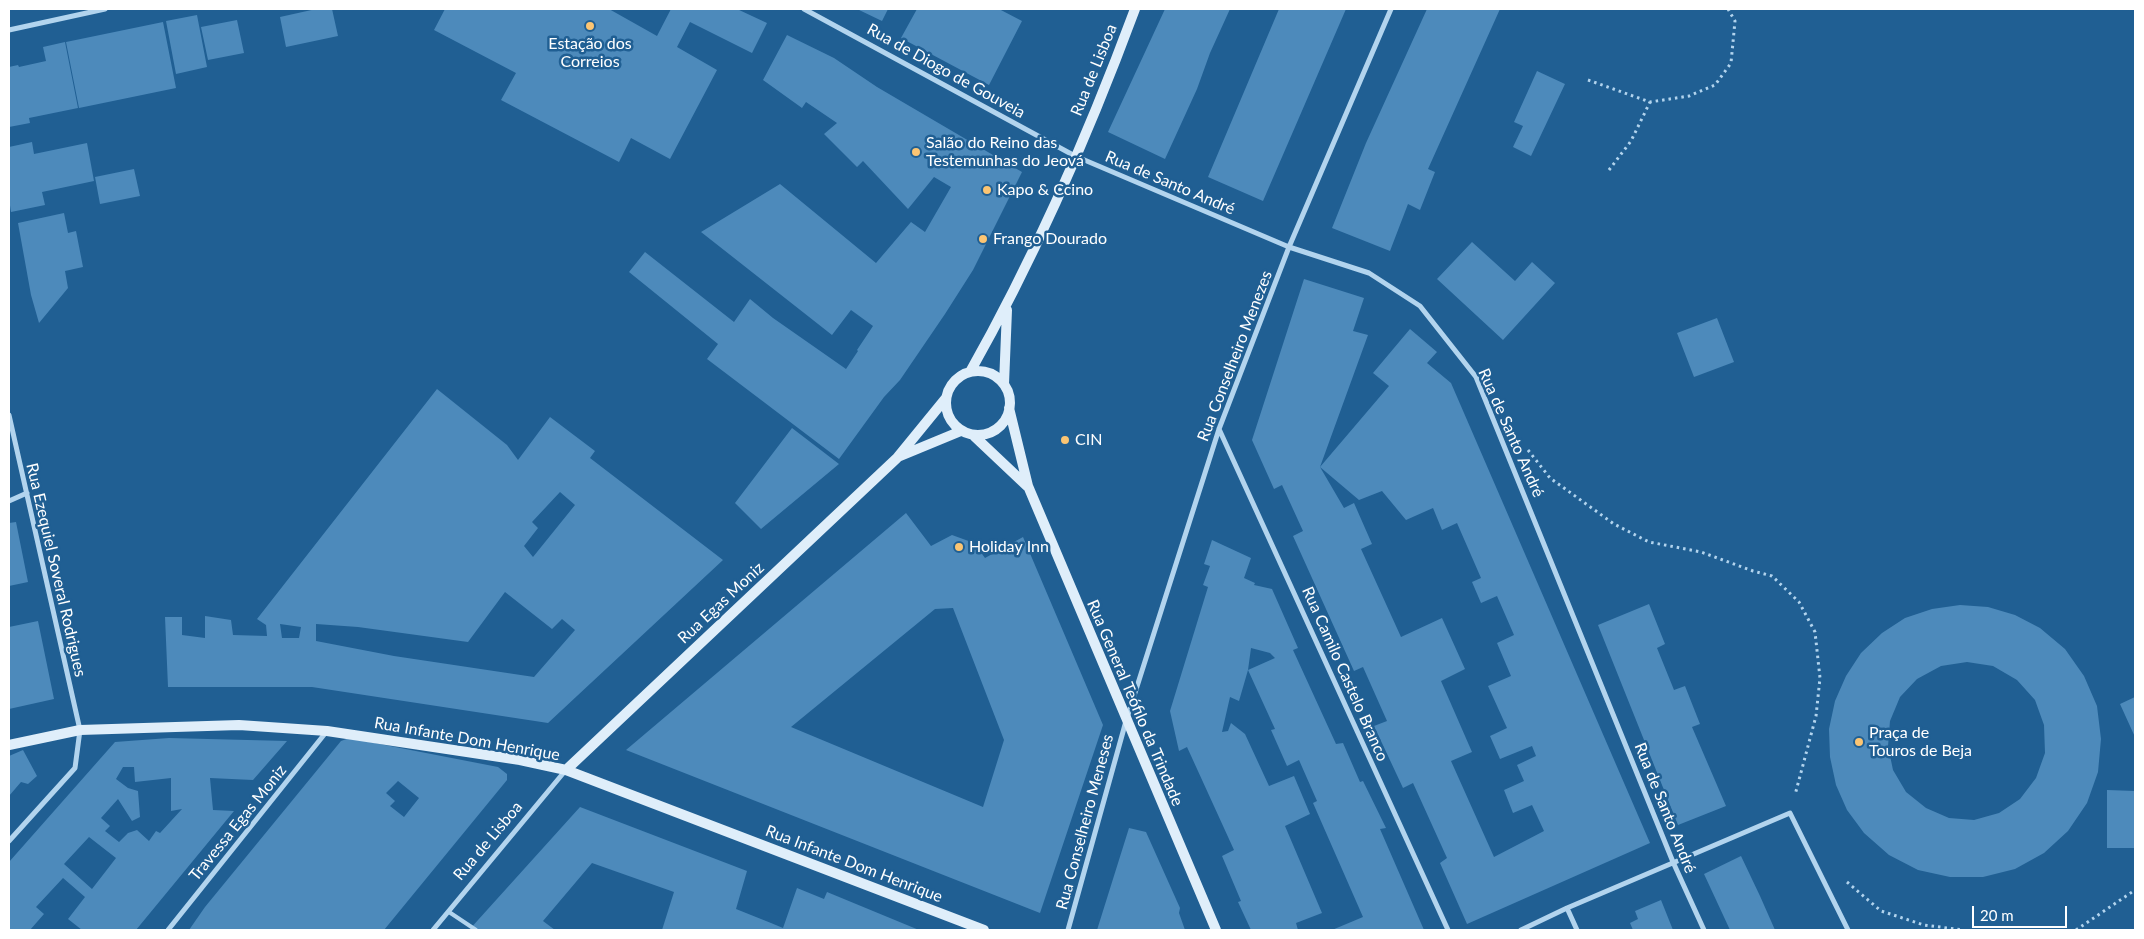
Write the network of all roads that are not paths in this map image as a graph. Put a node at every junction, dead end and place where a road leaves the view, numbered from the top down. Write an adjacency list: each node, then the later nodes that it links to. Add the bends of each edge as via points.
1 (105, 9): 5 (street)
2 (804, 9): 6 (street, Rua de Diogo de Gouveia)
3 (1135, 9): 6 (main road, Rua de Lisboa)
4 (1392, 9): 7 (street, Rua Conselheiro Menezes)
5 (9, 30)
6 (1075, 156): 7 (street, Rua de Santo André); 8 (main road, Rua de Lisboa)
7 (1289, 247): 14 (street, Rua Conselheiro Menezes); 27 (street, Rua de Santo André, via 1368,273 1420,306 1476,377)
8 (1007, 306): 9 (main road, Rua de Lisboa); 10 (main road, Rua de Lisboa)
9 (970, 372): 10 (main road, via 994,375); 11 (main road, via 958,377)
10 (1004, 384): 12 (main road)
11 (946, 398): 15 (main road, via 946,411); 17 (main road, Rua Egas Moniz)
12 (1010, 408): 16 (main road, via 1006,420 997,429 986,435); 18 (main road, Rua General Teófilo da Trindade)
13 (9, 415): 19 (street, Rua Ezequiel Soveral Rodrigues)
14 (1219, 429): 21 (street, Rua Conselheiro Menezes); 36 (street, Rua Camilo Castelo Branco)
15 (961, 431): 16 (main road); 17 (main road, Rua Egas Moniz)
16 (973, 435): 18 (main road, Rua General Teófilo da Trindade)
17 (897, 458): 25 (main road, Rua Egas Moniz)
18 (1028, 486): 21 (main road, Rua General Teófilo da Trindade)
19 (26, 493): 20 (street); 22 (street, Rua Ezequiel Soveral Rodrigues)
20 (9, 501)
21 (1126, 721): 34 (street, Rua Conselheiro Meneses); 35 (main road, Rua General Teófilo da Trindade)
22 (80, 730): 23 (main road, Rua Infante Dom Henrique, via 239,725); 24 (main road, Rua Infante Dom Henrique); 26 (street, via 75,768)
23 (327, 731): 25 (main road, Rua Infante Dom Henrique); 30 (street, Travessa Egas Moniz)
24 (9, 745)
25 (566, 770): 29 (street, Rua de Lisboa); 33 (main road, Rua Infante Dom Henrique)
26 (9, 841)
27 (1673, 862): 28 (street); 39 (street, Rua de Santo André); 40 (street, via 1790,813)
28 (1567, 908): 37 (street); 38 (street)
29 (448, 912): 31 (street, Rua de Lisboa); 32 (lane)
30 (168, 930)
31 (433, 930)
32 (476, 930)
33 (984, 930)
34 (1068, 930)
35 (1216, 930)
36 (1448, 930)
37 (1521, 930)
38 (1578, 930)
39 (1704, 930)
40 (1848, 930)

